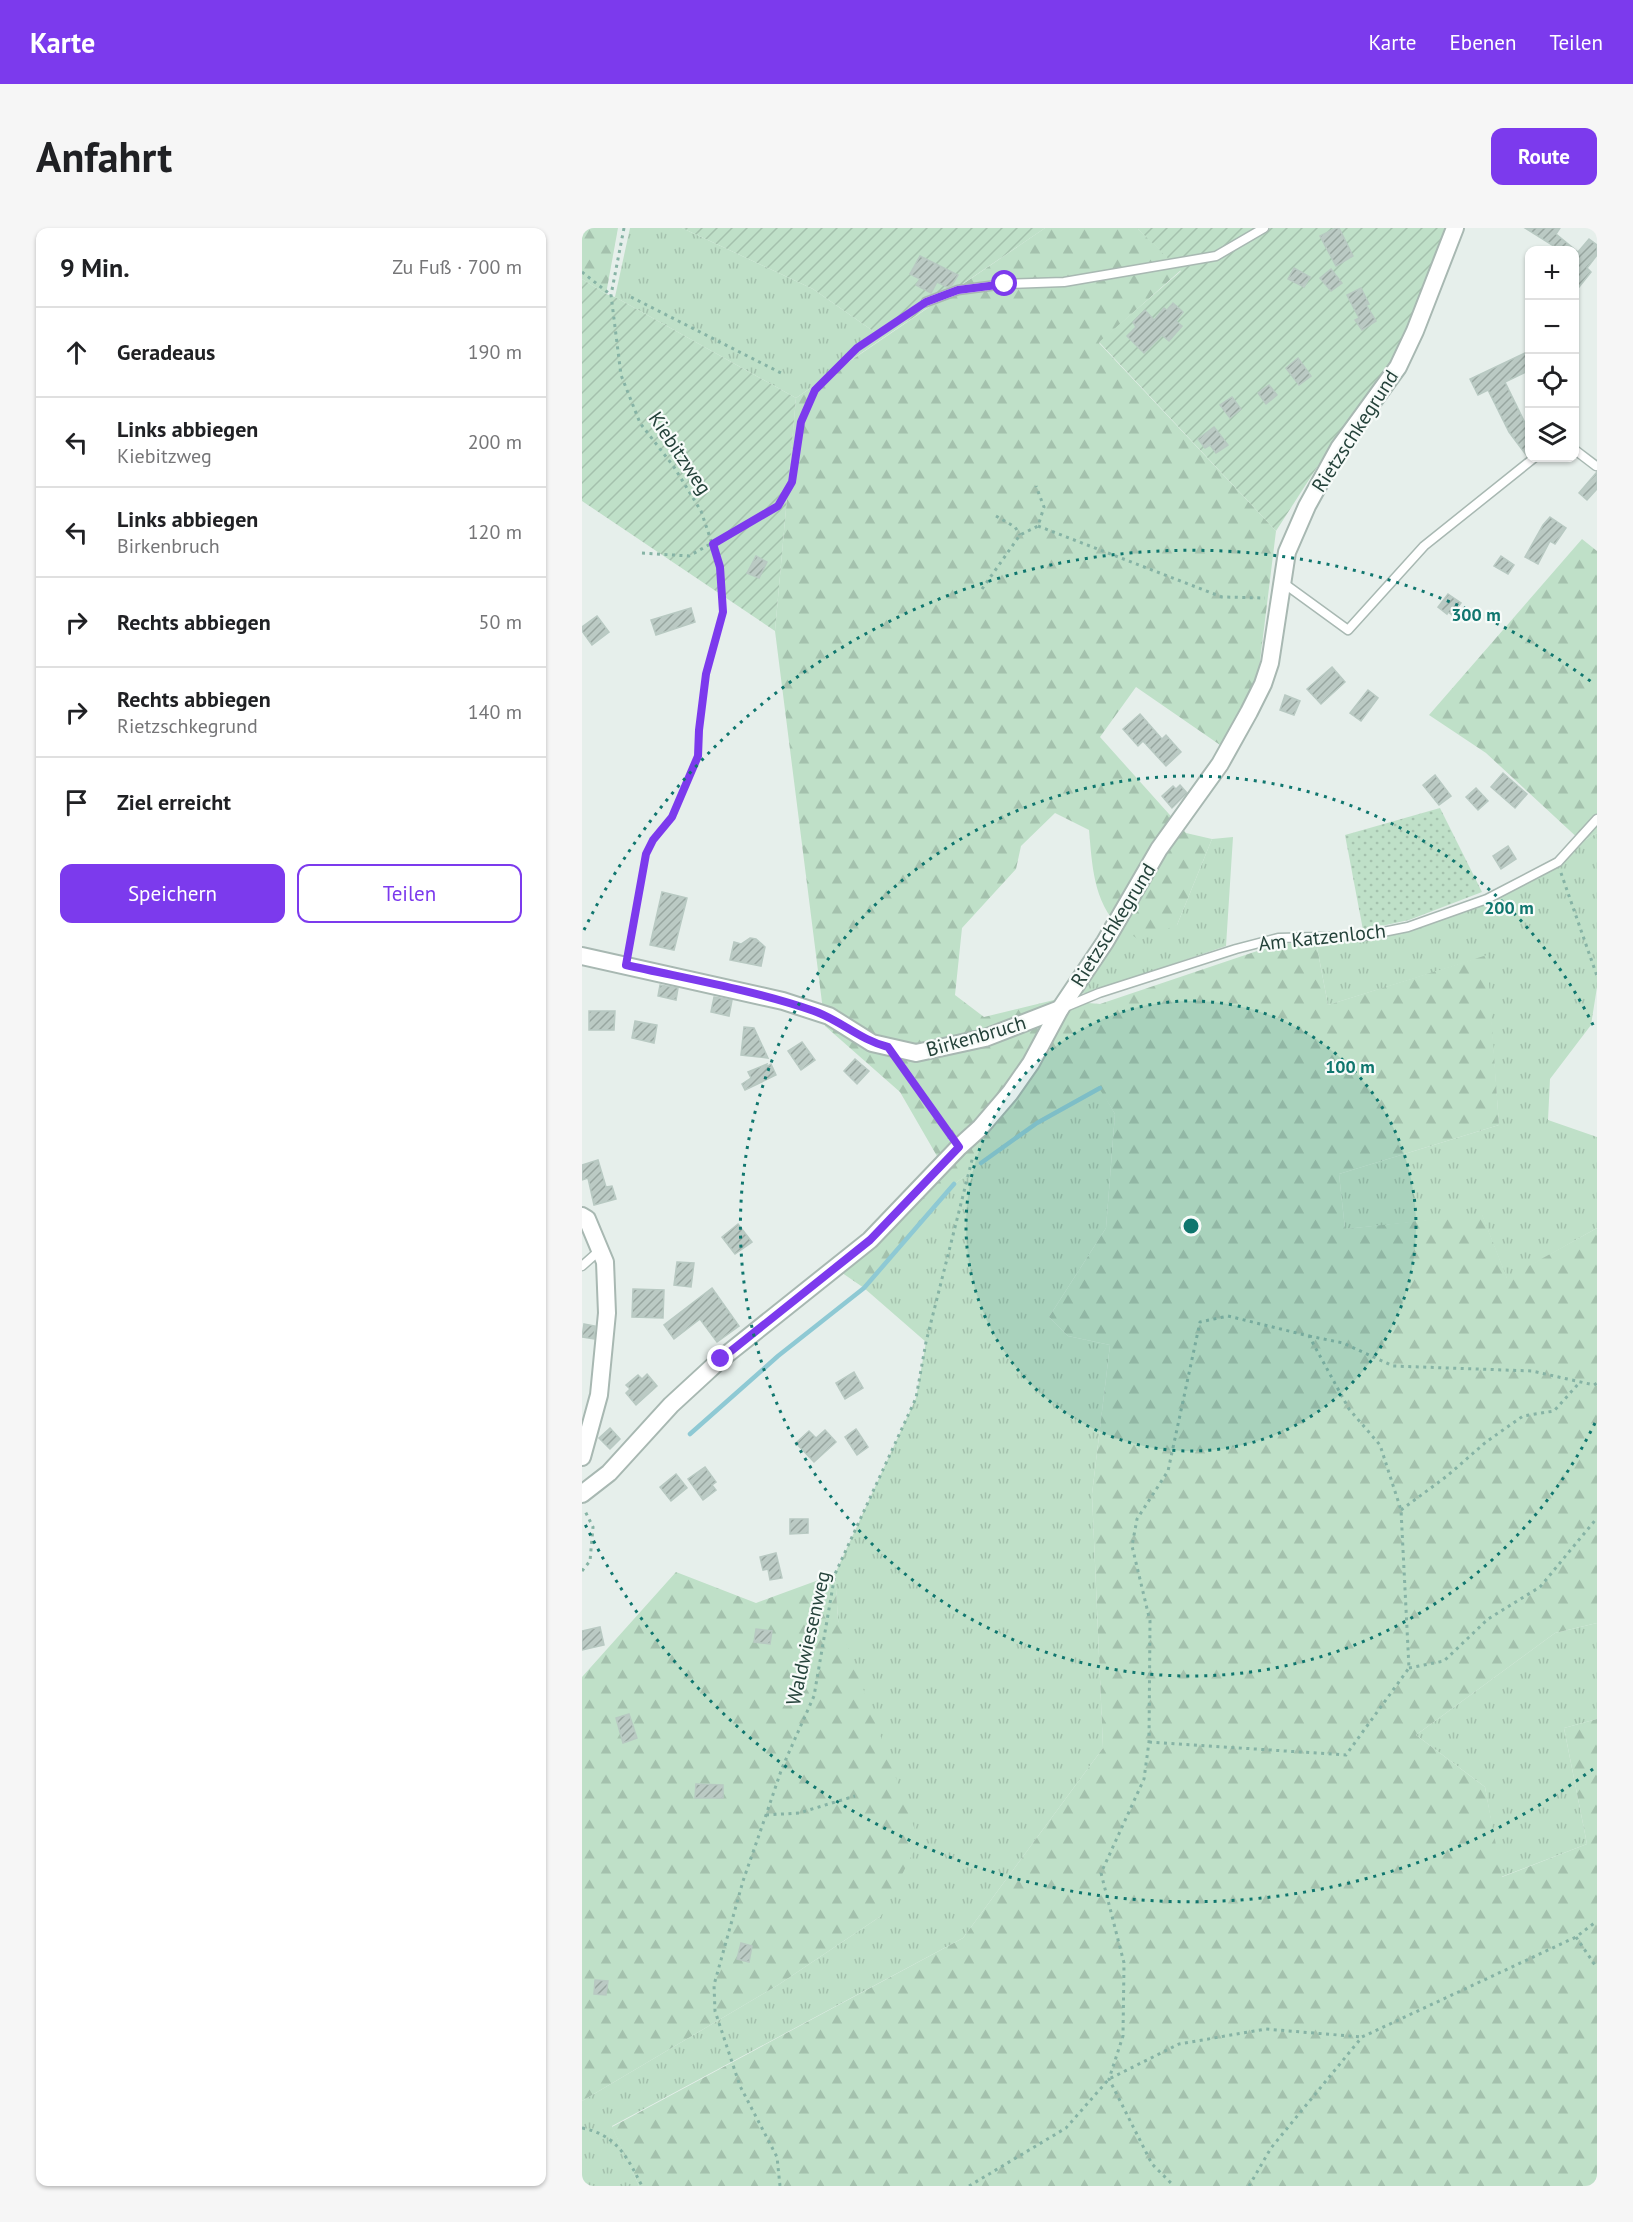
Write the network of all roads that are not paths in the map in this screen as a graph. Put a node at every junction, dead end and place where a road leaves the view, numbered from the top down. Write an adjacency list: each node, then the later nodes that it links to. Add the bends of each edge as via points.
1 (1264, 228): 3 (lane, via 1216,256 1064,282 958,290)
2 (1455, 228): 7 (street, Rietzschkegrund, via 1398,367 1339,448 1307,506 1287,552)
3 (926, 302)
4 (1579, 453): 6 (lane)
5 (1529, 462): 7 (lane, via 1424,546 1348,630)
6 (1596, 466)
7 (1280, 590): 10 (street, Rietzschkegrund, via 1269,663 1249,712 1220,764 1159,849 1105,942)
8 (1597, 819): 10 (lane, Am Katzenloch, via 1558,862 1487,899 1408,927 1363,936 1278,938 1236,948)
9 (582, 956): 10 (street, Birkenbruch, via 783,1000 829,1016 872,1043 916,1053 985,1038)
10 (1060, 1009): 15 (street, Rietzschkegrund, via 1010,1093 870,1240 721,1359 671,1405 609,1473)
11 (582, 1215): 12 (street)
12 (600, 1250): 13 (lane); 14 (street, via 605,1262 607,1313 599,1395)
13 (582, 1266)
14 (582, 1457)
15 (582, 1494)

